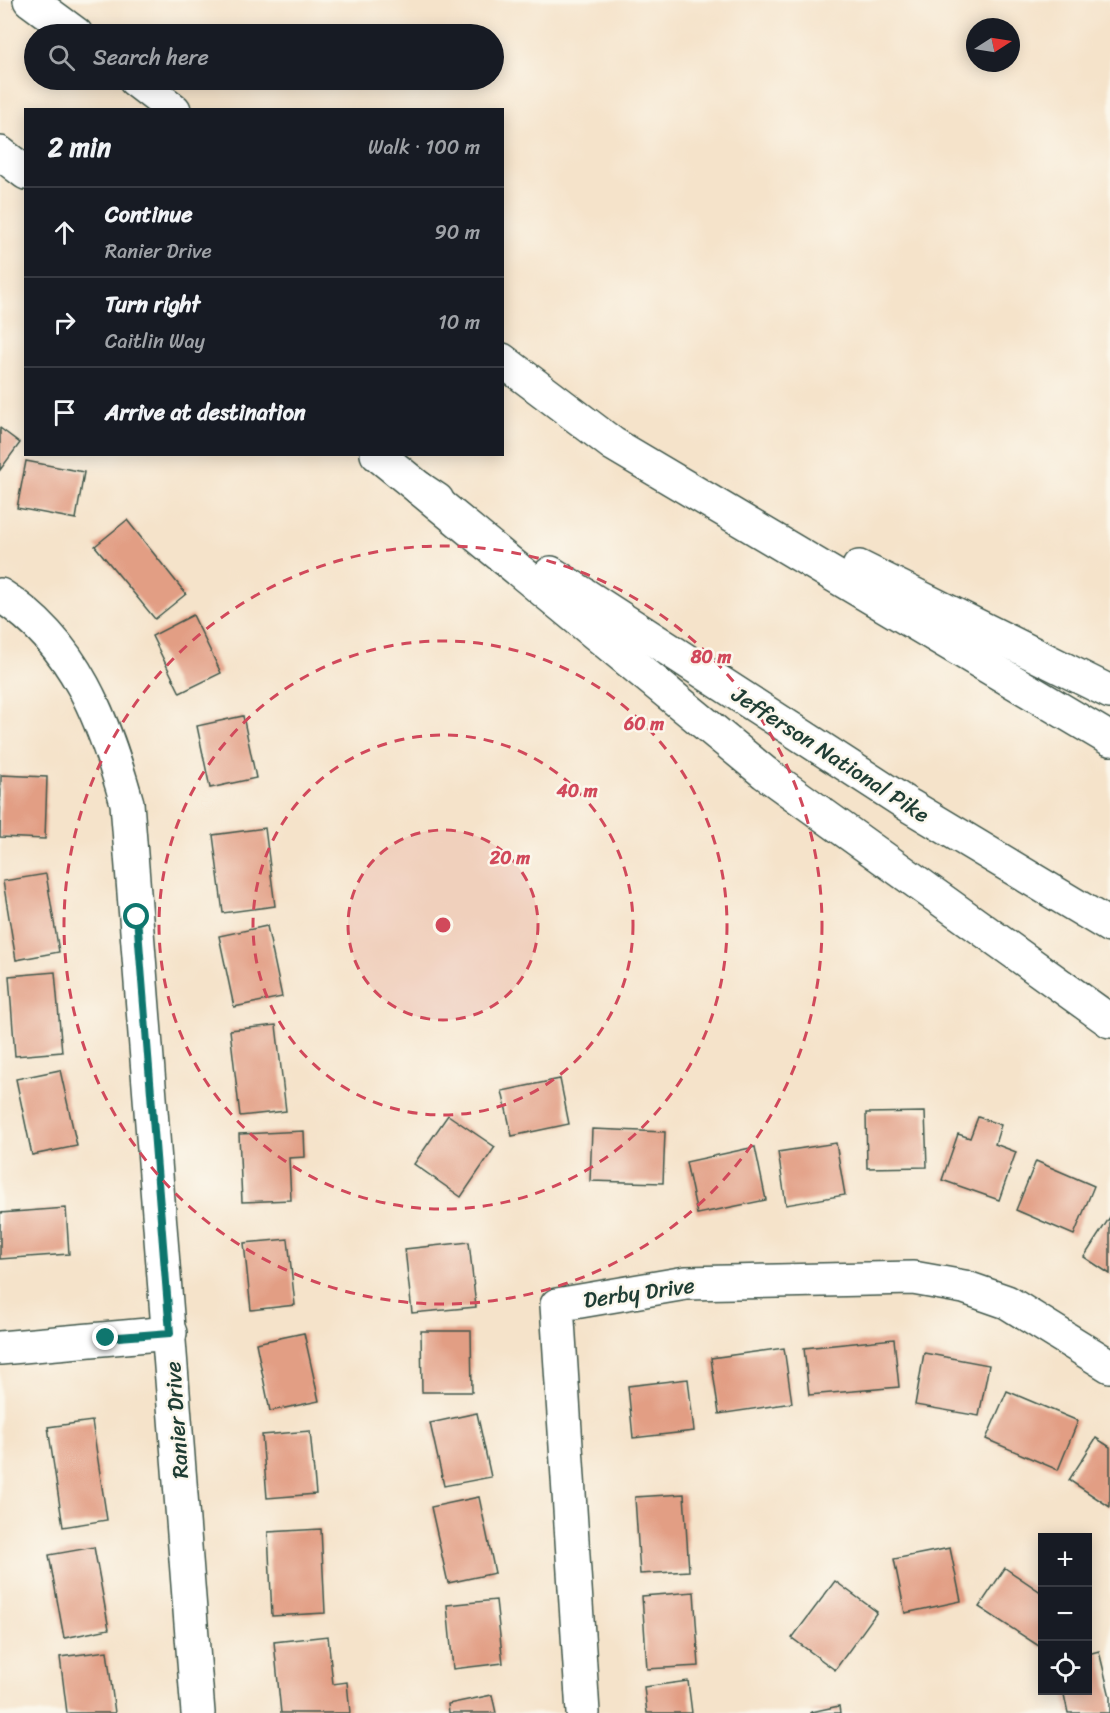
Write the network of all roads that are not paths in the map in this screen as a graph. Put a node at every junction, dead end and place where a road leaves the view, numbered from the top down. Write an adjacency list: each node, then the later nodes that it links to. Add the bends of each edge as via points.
1 (30, 0): 2 (main road)
2 (62, 24)
3 (148, 90): 4 (main road)
4 (171, 108)
5 (0, 153): 6 (main road)
6 (24, 171)
7 (504, 362): 8 (main road)
8 (613, 444): 12 (main road); 13 (main road)
9 (379, 456): 10 (main road, Jefferson National Pike)
10 (419, 488): 14 (main road, Jefferson National Pike, via 910,806); 15 (main road, via 765,773)
11 (0, 595): 16 (main road, Ranier Drive, via 35,621 76,671 102,722 128,803)
12 (1110, 692)
13 (1110, 739)
14 (1110, 926)
15 (1110, 1021)
16 (170, 1333): 17 (main road); 19 (main road, Ranier Drive)
17 (0, 1348)
18 (1110, 1366): 20 (main road, Derby Drive, via 1007,1302 964,1287 913,1278 686,1284 557,1305)
19 (198, 1713)
20 (584, 1713)

